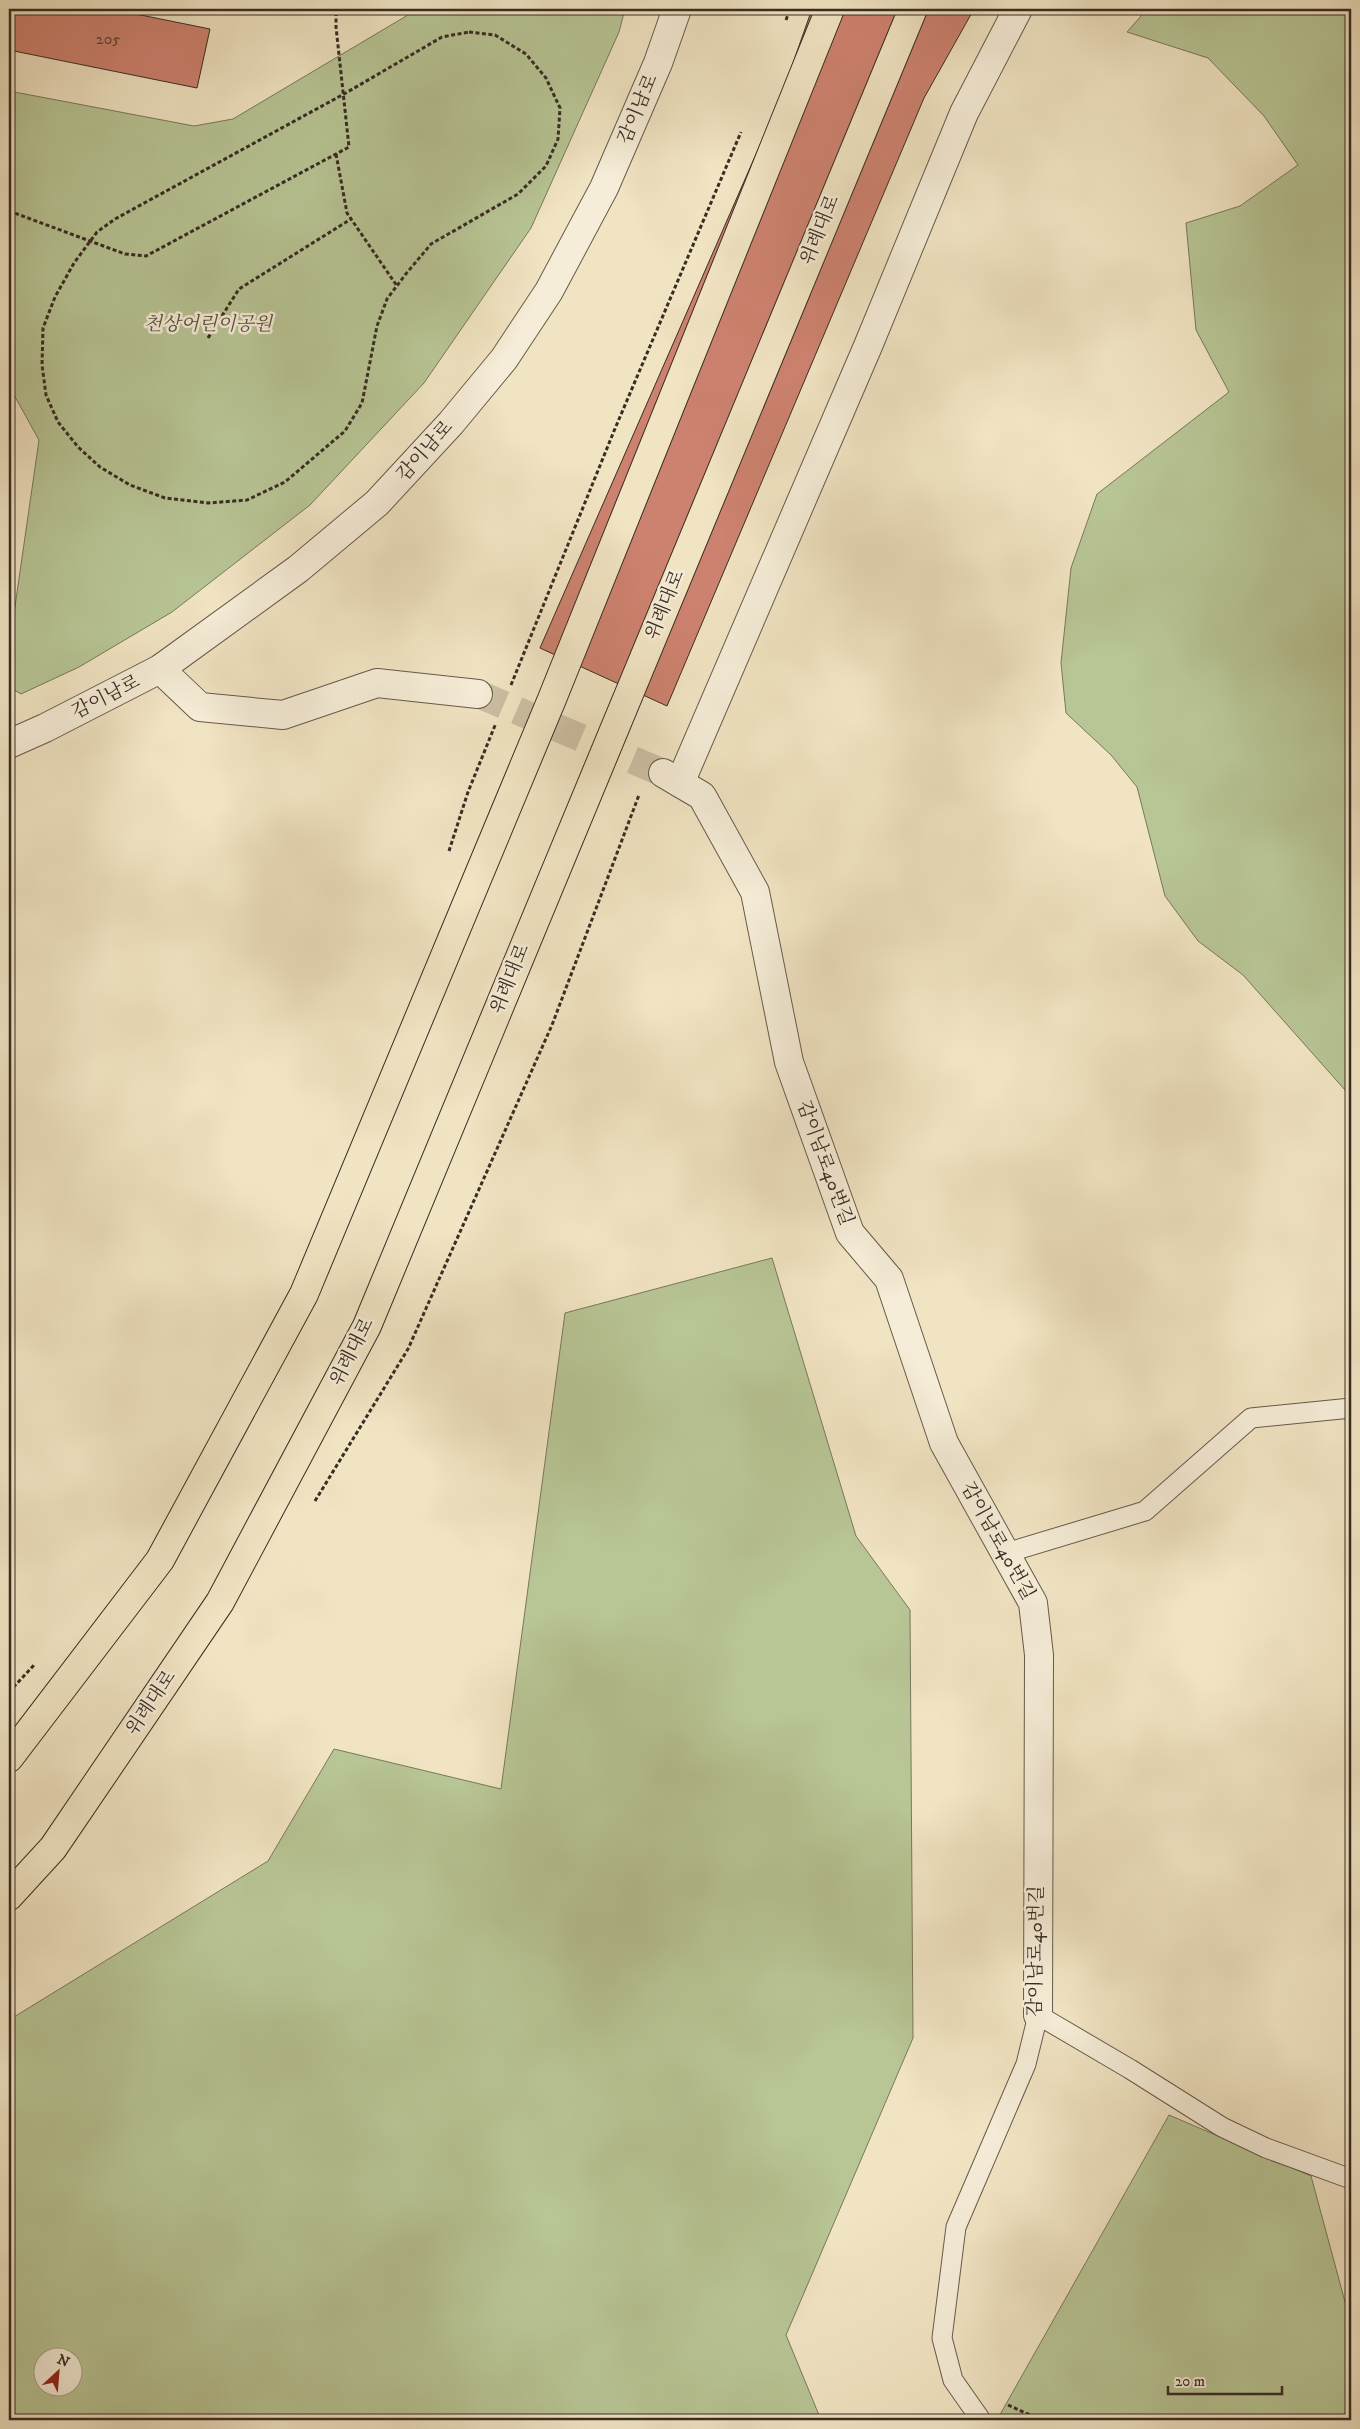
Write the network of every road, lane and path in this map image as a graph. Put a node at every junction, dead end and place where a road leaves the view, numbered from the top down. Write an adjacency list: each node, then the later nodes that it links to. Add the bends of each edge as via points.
1 (336, 9): 10 (path)
2 (677, 9): 18 (street, 감이남로, via 658,63 604,188 549,291 504,359 451,423 377,503 298,569)
3 (790, 9): 8 (path)
4 (830, 9): 28 (main road, via 552,698 304,1294 160,1560)
5 (913, 9): 9 (main road, 위례대로)
6 (919, 9): 9 (main road)
7 (1018, 9): 25 (street, 감이남로40번길, via 964,113 868,346 671,778 702,796 755,892 789,1062 850,1233 889,1279 944,1443)
8 (785, 25)
9 (901, 34): 29 (main road, 위례대로, via 367,1326 220,1602 53,1848)
10 (344, 94): 12 (path, via 349,147); 15 (path, via 116,219); 16 (path, via 442,36 469,32 496,35 526,54 546,78 560,108 558,139 546,166 518,194 431,244)
11 (742, 130): 19 (path, via 614,431)
12 (336, 154): 14 (path, via 347,213); 15 (path, via 146,256 125,254)
13 (9, 211): 15 (path)
14 (351, 219): 16 (path); 17 (path, via 239,289)
15 (89, 240): 16 (path, via 55,297 44,328 42,365 46,395 58,422 100,467 130,485 165,498 208,502 247,500 285,482 345,431 362,403 377,326 387,299)
16 (397, 286)
17 (208, 338)
18 (160, 669): 20 (street, via 200,707 283,715 377,683); 22 (street, 감이남로)
19 (509, 690)
20 (478, 694)
21 (498, 718): 23 (path, via 468,792)
22 (9, 744)
23 (448, 856)
24 (1351, 1408): 25 (lane, via 1251,1418 1145,1511)
25 (1006, 1553): 30 (street, 감이남로40번길, via 1033,1603 1039,1655)
26 (36, 1663): 27 (path)
27 (9, 1692)
28 (9, 1758)
29 (9, 1896)
30 (1038, 2015): 31 (lane, via 1222,2127 1266,2148); 32 (lane, 감이남로40번길, via 1026,2064 956,2227 942,2338 953,2380)
31 (1351, 2179)
32 (981, 2420)

